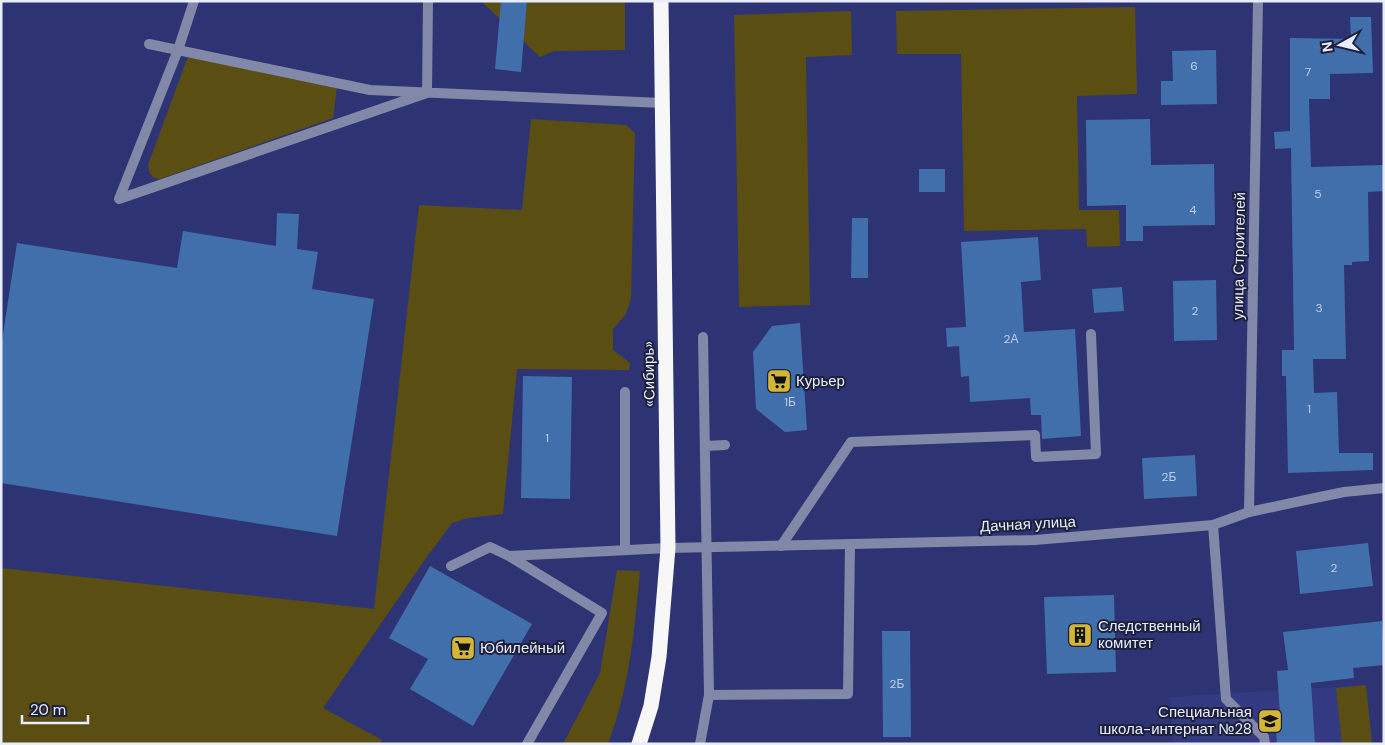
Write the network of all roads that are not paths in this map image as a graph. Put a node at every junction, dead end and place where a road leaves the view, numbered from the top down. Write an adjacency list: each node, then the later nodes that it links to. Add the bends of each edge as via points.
1 (194, 1): 6 (street)
2 (428, 1): 7 (street)
3 (661, 1): 8 (highway, «Сибирь»)
4 (1258, 1): 15 (street, улица Строителей)
5 (150, 44): 6 (street)
6 (178, 50): 7 (street, via 370,90); 7 (street, via 119,199)
7 (427, 93): 8 (street)
8 (662, 103): 20 (highway, «Сибирь»)
9 (1091, 334): 18 (street, via 1096,454 1036,457 1035,435 852,442)
10 (703, 337): 13 (street)
11 (625, 392): 21 (street)
12 (725, 445): 13 (street)
13 (705, 446): 19 (street)
14 (1384, 488): 15 (street, Дачная улица, via 1344,492)
15 (1250, 512): 16 (street, Дачная улица)
16 (1213, 525): 17 (street, Дачная улица, via 1035,540); 28 (street, via 1226,699 1264,737)
17 (850, 545): 18 (street, Дачная улица); 24 (street, via 848,694)
18 (781, 546): 19 (street, Дачная улица)
19 (707, 547): 20 (street, Дачная улица); 24 (street)
20 (668, 548): 21 (street, Дачная улица); 25 (highway, «Сибирь», via 661,645)
21 (625, 550): 22 (street, Дачная улица)
22 (509, 556): 23 (street, via 490,547); 26 (street, via 602,613)
23 (451, 566)
24 (709, 695): 27 (street)
25 (642, 742)
26 (527, 744)
27 (700, 744)
28 (1264, 744)

